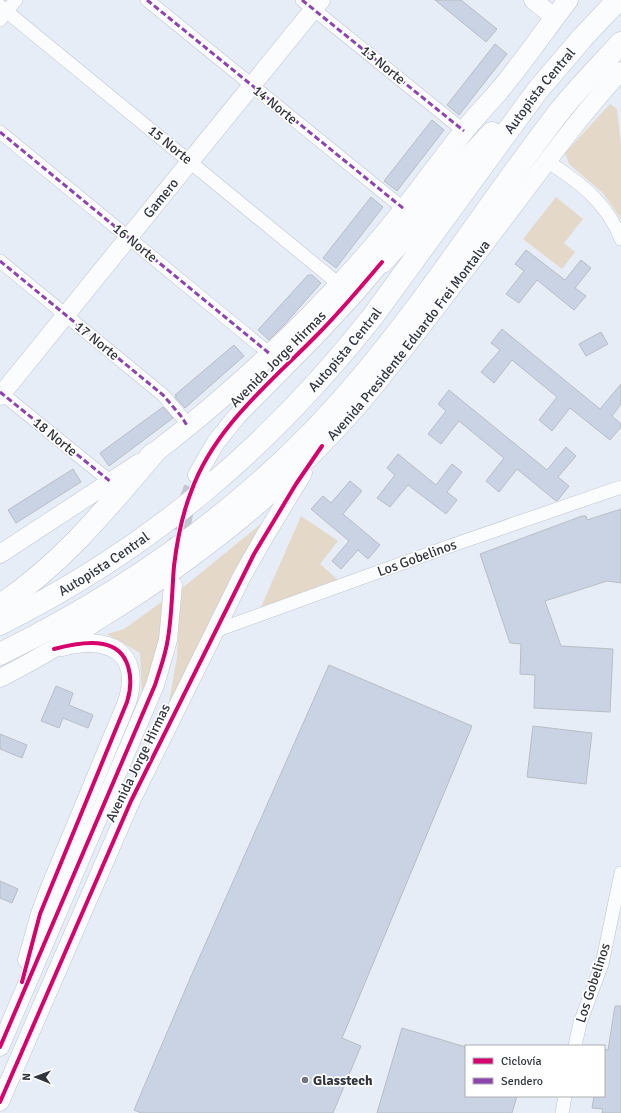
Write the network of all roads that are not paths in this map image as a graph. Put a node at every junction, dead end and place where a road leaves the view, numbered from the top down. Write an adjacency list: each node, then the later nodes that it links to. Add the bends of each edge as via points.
1 (16, 0): 7 (street)
2 (147, 0): 11 (street, 14 Norte)
3 (533, 0): 8 (street)
4 (568, 0): 8 (main road)
5 (618, 0): 13 (highway, Autopista Central)
6 (312, 3): 11 (street, Gamero); 14 (street, 13 Norte)
7 (2, 12): 17 (street, 15 Norte)
8 (555, 18): 12 (main road)
9 (621, 43): 39 (highway, Autopista Central, via 552,121 386,348 298,447 241,500 181,547 113,592)
10 (621, 71): 16 (street, Avenida Presidente Eduardo Frei Montalva)
11 (252, 85): 17 (street, Gamero); 18 (street, 14 Norte)
12 (498, 92): 14 (main road); 22 (main road, via 471,136)
13 (537, 92): 22 (highway, via 467,160 416,225); 36 (highway, Autopista Central, via 368,322 325,375 271,432 212,485 150,534 87,576)
14 (464, 131): 18 (main road)
15 (0, 132): 19 (street, 16 Norte)
16 (547, 161): 20 (street, via 593,195 610,216); 28 (street, Avenida Presidente Eduardo Frei Montalva, via 391,367)
17 (190, 162): 19 (street, Gamero); 23 (street, 15 Norte)
18 (404, 209): 23 (main road)
19 (128, 238): 24 (street, Gamero); 25 (street, 16 Norte)
20 (621, 239)
21 (0, 261): 24 (street, 17 Norte)
22 (382, 262): 30 (street, Avenida Jorge Hirmas, via 318,335 237,416 216,442)
23 (340, 284): 25 (main road)
24 (66, 315): 26 (street, Gamero); 27 (street, 17 Norte, via 163,395)
25 (270, 354): 27 (main road)
26 (1, 394): 31 (street, 18 Norte)
27 (188, 427): 29 (main road)
28 (322, 446): 37 (street, Avenida Jorge Hirmas, via 263,539); 38 (street, Avenida Presidente Eduardo Frei Montalva, via 268,497 211,544 148,589)
29 (153, 454): 31 (street); 35 (highway, via 62,556 34,581)
30 (197, 475)
31 (111, 482): 33 (street)
32 (621, 487): 37 (street, Los Gobelinos)
33 (0, 554)
34 (173, 585): 42 (street, Avenida Jorge Hirmas, via 168,640 155,685)
35 (0, 605)
36 (0, 624)
37 (215, 631): 46 (street, Avenida Jorge Hirmas, via 131,801)
38 (54, 649): 40 (street, Avenida Presidente Eduardo Frei Montalva); 42 (street, via 89,643 114,648 127,662 131,687 40,914)
39 (0, 654)
40 (0, 678)
41 (621, 873): 43 (street, Los Gobelinos, via 602,964 581,1018)
42 (12, 1018): 44 (street, Avenida Jorge Hirmas)
43 (575, 1045)
44 (0, 1047)
45 (565, 1097): 47 (street)
46 (0, 1102)
47 (562, 1113)

